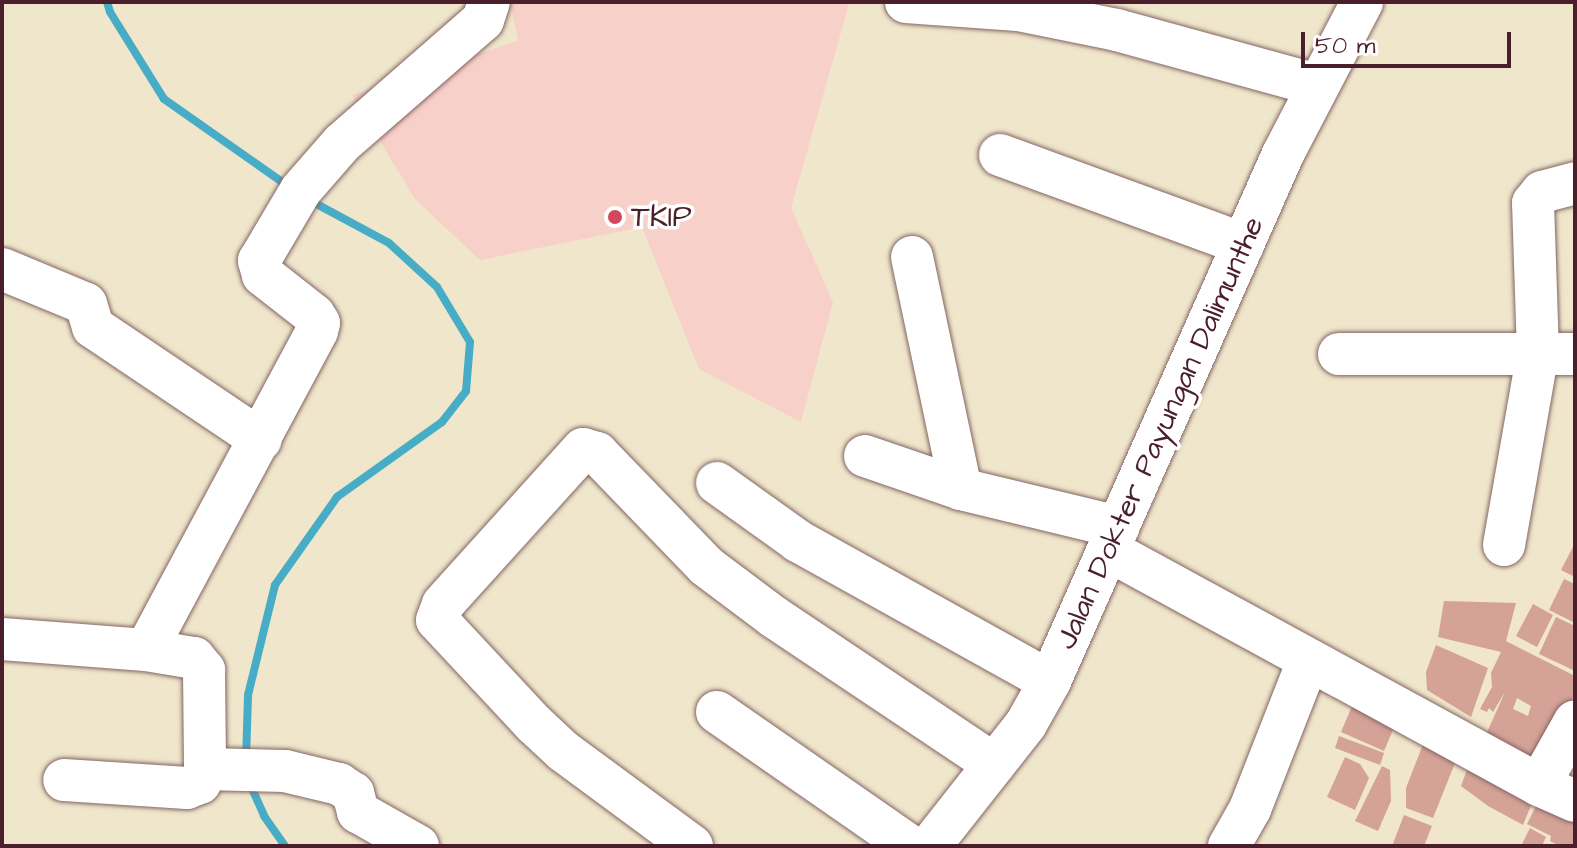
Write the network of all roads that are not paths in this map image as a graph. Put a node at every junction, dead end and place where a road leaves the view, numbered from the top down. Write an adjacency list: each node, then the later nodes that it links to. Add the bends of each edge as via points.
1 (489, 2): 12 (street, via 483,20 342,143 301,190 259,261 263,275 319,323)
2 (906, 2): 4 (street, via 1018,10 1117,30)
3 (1362, 2): 4 (street, Jalan Dokter Payungan Dalimunthe)
4 (1317, 85): 7 (street, Jalan Dokter Payungan Dalimunthe)
5 (1000, 155): 7 (street)
6 (1575, 183): 11 (street, via 1542,192 1533,203)
7 (1243, 244): 16 (street, Jalan Dokter Payungan Dalimunthe)
8 (912, 257): 15 (street)
9 (2, 269): 12 (street, via 86,304 93,327)
10 (1339, 354): 11 (street)
11 (1556, 354): 17 (street)
12 (261, 440): 19 (street)
13 (865, 456): 15 (street)
14 (717, 483): 21 (street, via 798,541)
15 (961, 489): 16 (street)
16 (1113, 539): 20 (street); 21 (street, Jalan Dokter Payungan Dalimunthe)
17 (1504, 545)
18 (2, 639): 19 (street)
19 (146, 650): 25 (street, via 194,658 202,665)
20 (1308, 661): 27 (street); 31 (street, via 1250,809)
21 (1050, 681): 24 (street, Jalan Dokter Payungan Dalimunthe, via 1026,724)
22 (717, 712): 28 (street)
23 (1575, 721): 27 (street)
24 (994, 764): 28 (street, Jalan Dokter Payungan Dalimunthe); 30 (street, via 706,566 597,453 583,449 443,604 437,620 563,751)
25 (232, 769): 26 (street, via 187,788); 29 (street, via 285,771 348,787 358,812)
26 (64, 780)
27 (1557, 793)
28 (929, 844)
29 (418, 846)
30 (692, 846)
31 (1229, 846)

